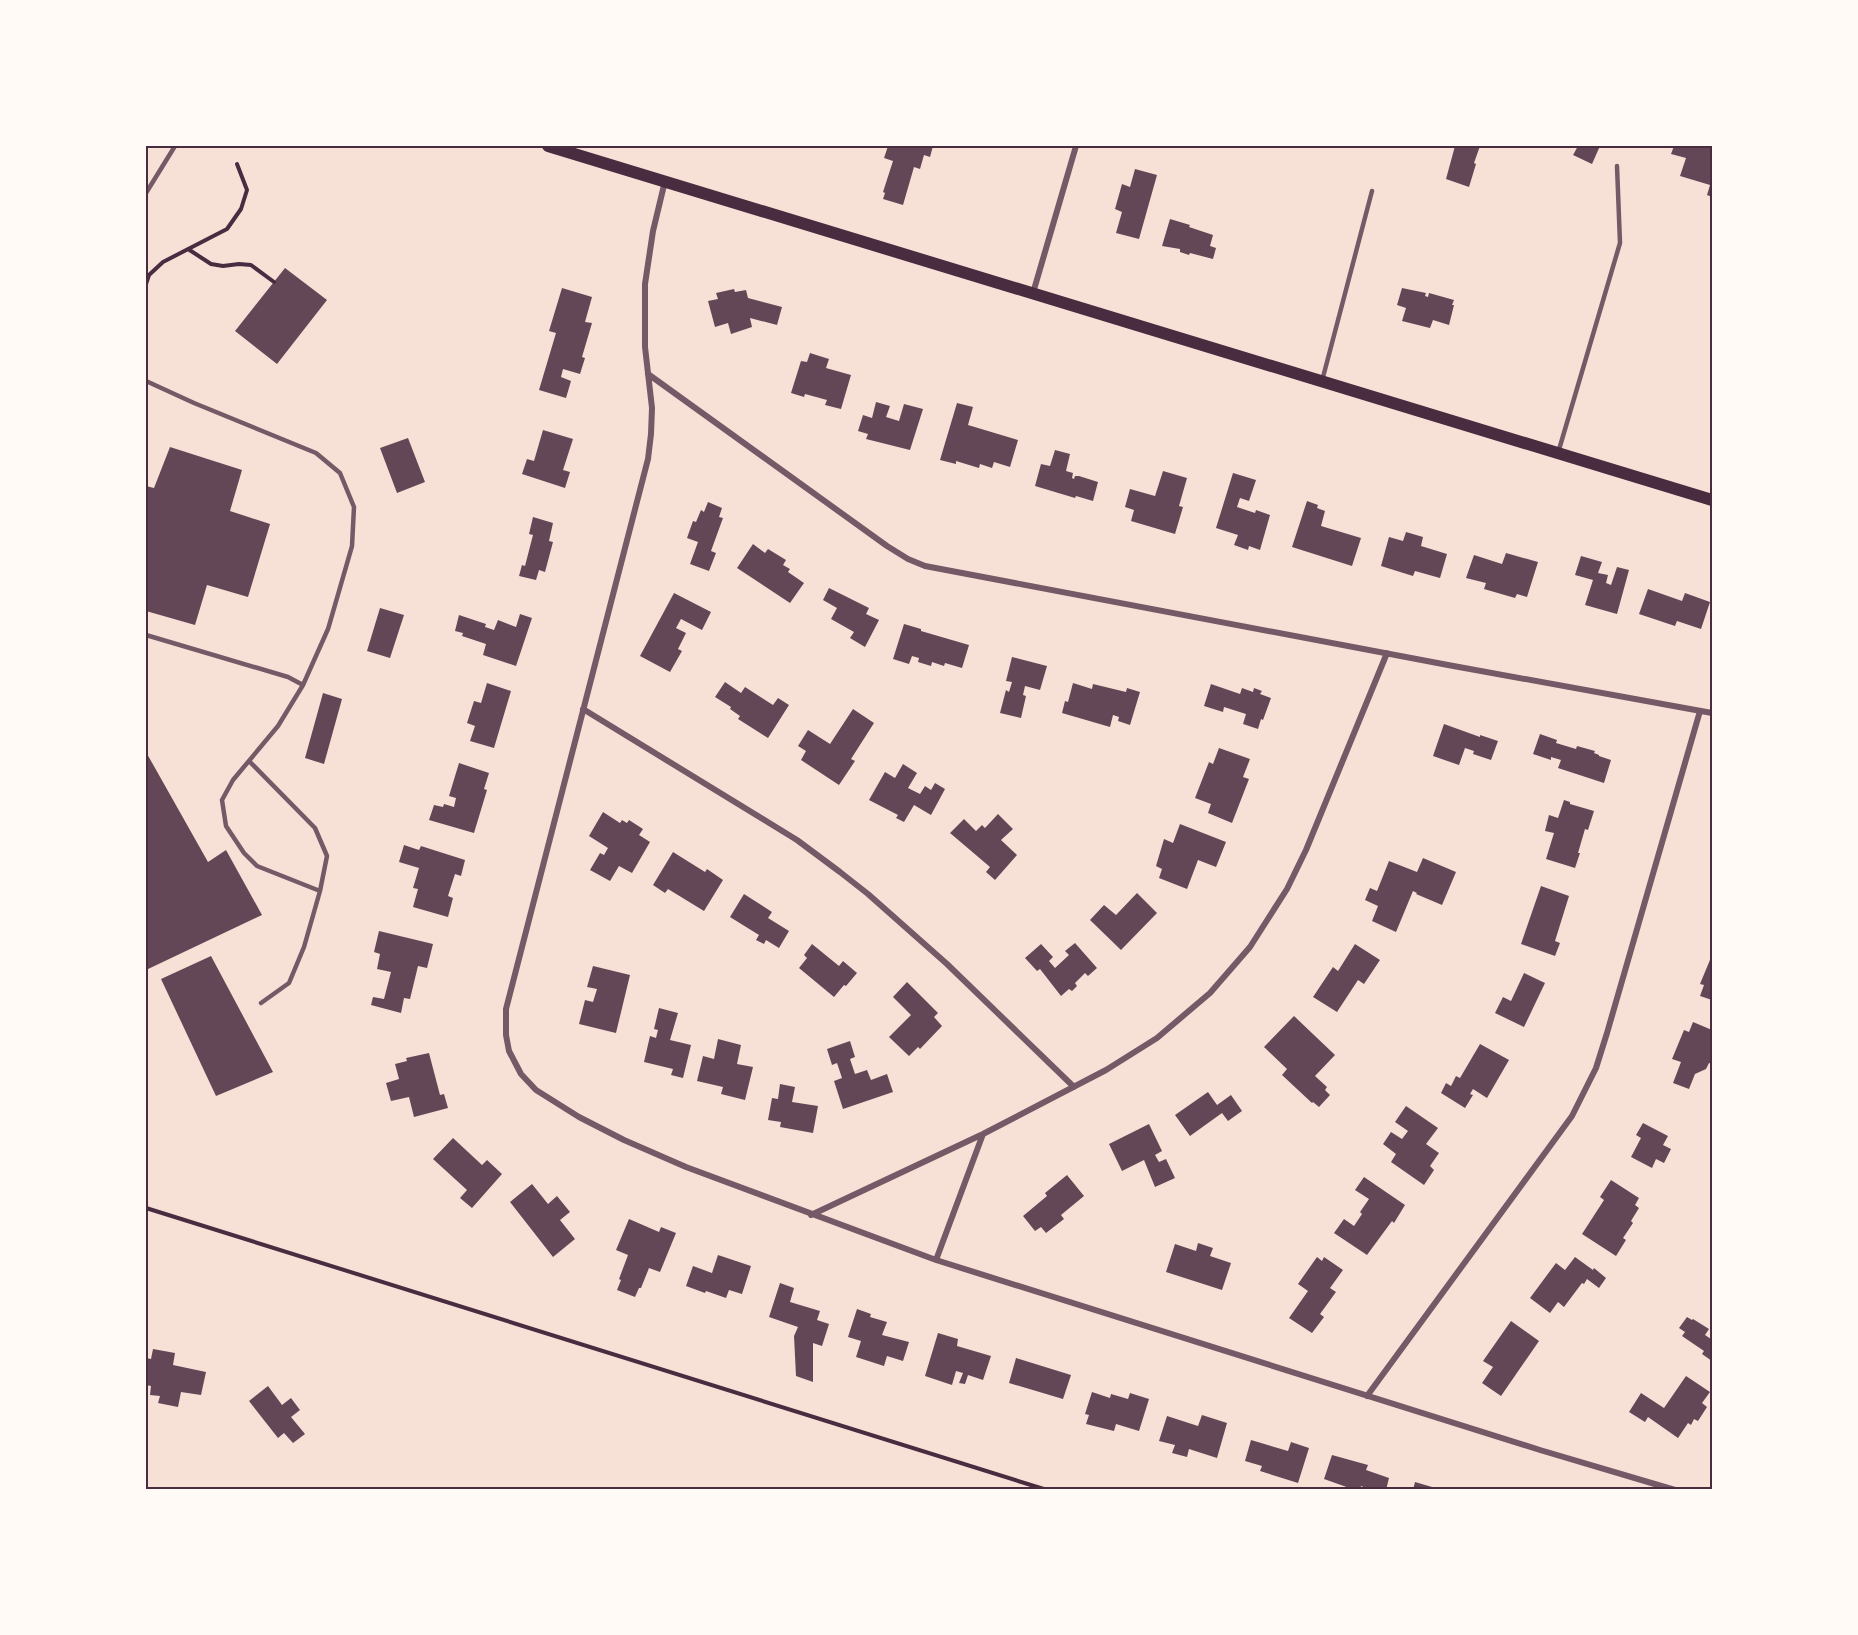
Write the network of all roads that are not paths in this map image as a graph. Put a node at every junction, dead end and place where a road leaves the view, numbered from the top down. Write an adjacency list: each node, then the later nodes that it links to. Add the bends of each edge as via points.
1 (175, 146): 7 (lane)
2 (548, 146): 5 (main road)
3 (1076, 146): 8 (street)
4 (1617, 166): 12 (lane, via 1620,243)
5 (665, 181): 8 (main road); 9 (street, via 645,284)
6 (1371, 191): 11 (lane)
7 (146, 193)
8 (1033, 293): 11 (main road)
9 (648, 374): 15 (street, via 887,546 920,564); 17 (street, via 652,408 648,459)
10 (146, 381): 16 (lane, via 316,453 340,473 354,507 352,546 327,629)
11 (1322, 381): 12 (main road)
12 (1558, 453): 13 (main road)
13 (1713, 500)
14 (146, 635): 16 (lane, via 288,677)
15 (1387, 653): 18 (street); 23 (street, via 1295,874 1255,941 1191,1011 1128,1057)
16 (303, 685): 20 (lane, via 278,726)
17 (584, 709): 23 (street, via 797,840 840,872 947,964); 25 (street, via 506,1008 509,1051 526,1081 579,1117 702,1173)
18 (1700, 711): 19 (street); 27 (street, via 1592,1076 1572,1116)
19 (1713, 713)
20 (249, 761): 21 (lane, via 315,828 327,856); 21 (lane, via 222,800 226,826 257,866)
21 (320, 891): 22 (lane, via 289,983)
22 (261, 1003)
23 (1074, 1087): 24 (street)
24 (983, 1134): 25 (street); 26 (street)
25 (811, 1215): 26 (street)
26 (936, 1260): 27 (street)
27 (1367, 1396): 28 (street)
28 (1675, 1490)

